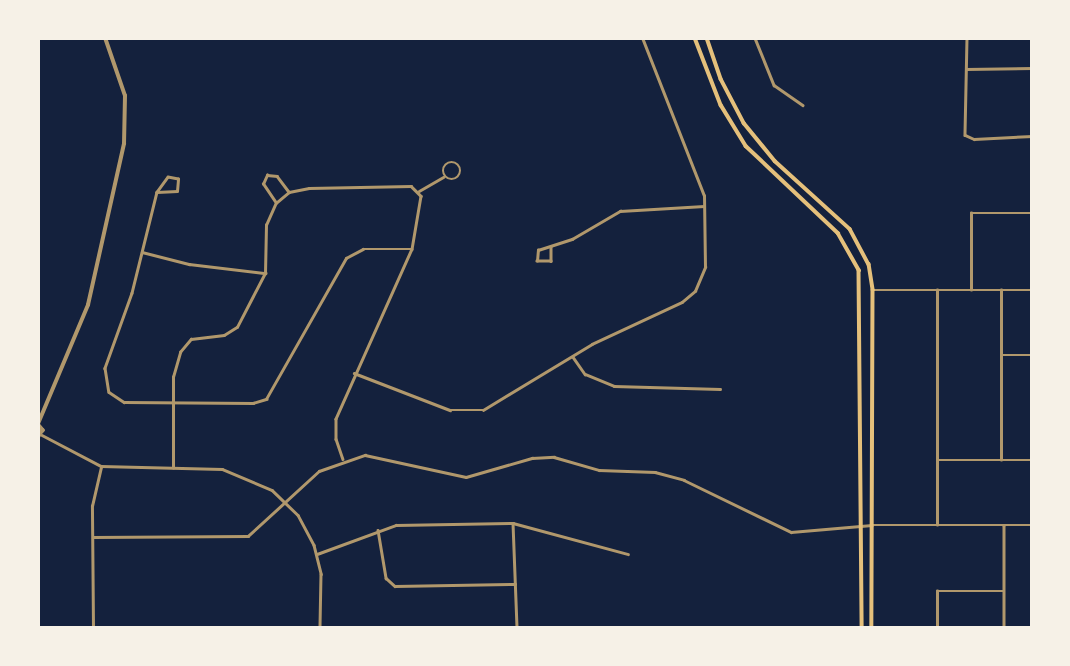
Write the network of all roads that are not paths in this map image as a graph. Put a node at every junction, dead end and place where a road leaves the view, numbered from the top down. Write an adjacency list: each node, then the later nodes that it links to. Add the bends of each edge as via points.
1 (105, 38): 33 (street, via 125,96 126,132 88,305)
2 (642, 38): 16 (street, via 692,159)
3 (695, 38): 45 (main road, via 721,105 746,146 838,233 859,270)
4 (707, 38): 22 (main road, via 724,86 744,123 775,161 850,229 867,258)
5 (755, 38): 9 (street, via 774,85)
6 (967, 38): 8 (street)
7 (1031, 68): 8 (street)
8 (967, 69): 10 (street, via 968,139)
9 (803, 105)
10 (1031, 136)
11 (444, 176): 11 (street, via 457,178 460,167 449,163); 12 (street)
12 (419, 191): 14 (street, via 406,185); 19 (street)
13 (157, 192): 13 (street, via 168,177 178,179 177,191); 20 (street)
14 (289, 192): 15 (street); 15 (street, via 277,176 267,175 263,184)
15 (276, 203): 21 (street, via 267,225)
16 (704, 206): 18 (street, via 628,208); 29 (street, via 705,267 695,291)
17 (1031, 213): 24 (street, via 971,213)
18 (551, 247): 18 (street, via 538,250 537,261 551,261)
19 (412, 249): 30 (street); 32 (street, via 363,249 346,258 266,399)
20 (142, 252): 21 (street, via 189,264); 32 (street, via 104,380 118,400)
21 (265, 272): 32 (street, via 233,331 195,337 183,346 174,368)
22 (873, 290): 23 (street); 43 (main road)
23 (937, 290): 24 (street); 36 (street)
24 (971, 290): 25 (street)
25 (1001, 290): 26 (street); 27 (street)
26 (1031, 290)
27 (1001, 355): 28 (street); 37 (street)
28 (1031, 355)
29 (573, 357): 30 (street, via 496,406 466,412); 31 (street, via 585,374 614,386)
30 (354, 373): 35 (street, via 335,425)
31 (720, 389)
32 (172, 403): 40 (street)
33 (38, 424): 34 (street)
34 (40, 437): 39 (street)
35 (343, 459): 41 (street, via 319,471); 45 (street, via 389,458 424,471 466,477 532,458 554,457 599,470 636,469 684,480 784,530)
36 (937, 460): 37 (street); 44 (street)
37 (1001, 460): 38 (street)
38 (1031, 460)
39 (101, 466): 40 (street); 49 (street, via 93,501)
40 (173, 468): 41 (street, via 233,471)
41 (285, 501): 49 (street, via 248,536); 50 (street, via 304,523)
42 (513, 523): 48 (street, via 396,525); 51 (street); 52 (street)
43 (872, 525): 44 (street); 45 (street); 58 (main road)
44 (937, 525): 46 (street)
45 (862, 526): 57 (main road)
46 (1004, 526): 47 (street); 53 (street)
47 (1031, 526)
48 (379, 530): 50 (street); 52 (street, via 386,578 395,586)
49 (93, 537): 54 (street)
50 (317, 554): 55 (street)
51 (628, 554)
52 (515, 584): 56 (street)
53 (1004, 591): 59 (street, via 937,591); 60 (street)
54 (93, 628)
55 (320, 628)
56 (517, 628)
57 (862, 628)
58 (872, 628)
59 (937, 628)
60 (1004, 628)

